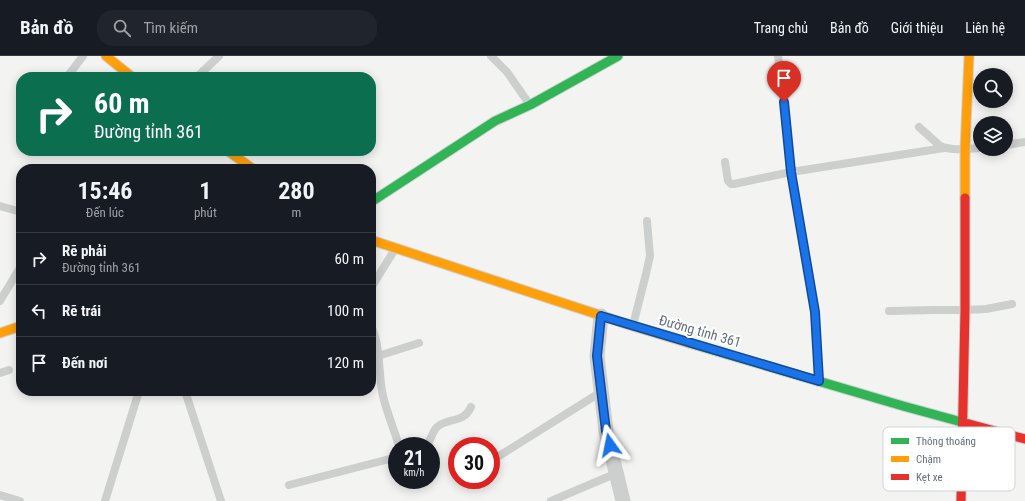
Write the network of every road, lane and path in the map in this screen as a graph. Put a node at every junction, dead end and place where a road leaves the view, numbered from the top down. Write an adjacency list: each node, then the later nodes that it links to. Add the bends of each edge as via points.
1 (83, 56): 8 (lane)
2 (106, 56): 9 (street)
3 (219, 56): 10 (lane)
4 (491, 56): 11 (lane, via 507,72)
5 (618, 56): 11 (street)
6 (778, 56): 21 (lane)
7 (969, 56): 17 (street)
8 (71, 72)
9 (126, 72)
10 (202, 72)
11 (530, 105): 22 (street, via 495,121)
12 (919, 127): 15 (lane)
13 (1025, 142): 14 (lane)
14 (1013, 144)
15 (944, 148): 17 (lane); 21 (lane)
16 (973, 148): 17 (lane)
17 (965, 149): 32 (street)
18 (235, 156): 20 (street)
19 (725, 162): 21 (lane, via 728,181 731,184)
20 (246, 164)
21 (791, 172): 43 (lane, via 815,312)
22 (376, 199)
23 (0, 206): 24 (lane)
24 (16, 211)
25 (647, 221): 35 (lane, via 650,256)
26 (376, 242): 27 (street, Đường tỉnh 361)
27 (396, 248): 29 (lane); 34 (street, Đường tỉnh 361)
28 (16, 274): 30 (lane)
29 (376, 280)
30 (0, 301)
31 (1012, 304): 32 (lane)
32 (965, 310): 33 (lane); 48 (street)
33 (889, 312)
34 (601, 316): 35 (street, Đường tỉnh 361); 44 (street, via 597,356)
35 (633, 326): 43 (street, Đường tỉnh 361)
36 (16, 327): 37 (street)
37 (1, 330)
38 (419, 343): 40 (lane)
39 (376, 344): 40 (lane)
40 (378, 356): 52 (lane, via 383,395)
41 (9, 370): 42 (lane)
42 (0, 373)
43 (819, 381): 48 (street, Đường tỉnh 361)
44 (602, 392): 55 (lane); 57 (street, via 606,431)
45 (137, 396): 62 (lane)
46 (187, 396): 63 (lane)
47 (471, 407): 53 (lane, via 462,418 438,427)
48 (962, 421): 49 (street); 50 (street, Đường tỉnh 361)
49 (962, 427)
50 (983, 427)
51 (1015, 436): 54 (street, Đường tỉnh 361)
52 (396, 437)
53 (431, 437)
54 (1025, 439)
55 (500, 455)
56 (388, 459): 58 (lane)
57 (617, 472): 64 (lane); 65 (street)
58 (290, 485)
59 (961, 491): 66 (street)
60 (0, 495): 61 (lane)
61 (20, 501)
62 (104, 501)
63 (221, 501)
64 (551, 501)
65 (623, 501)
66 (961, 501)

